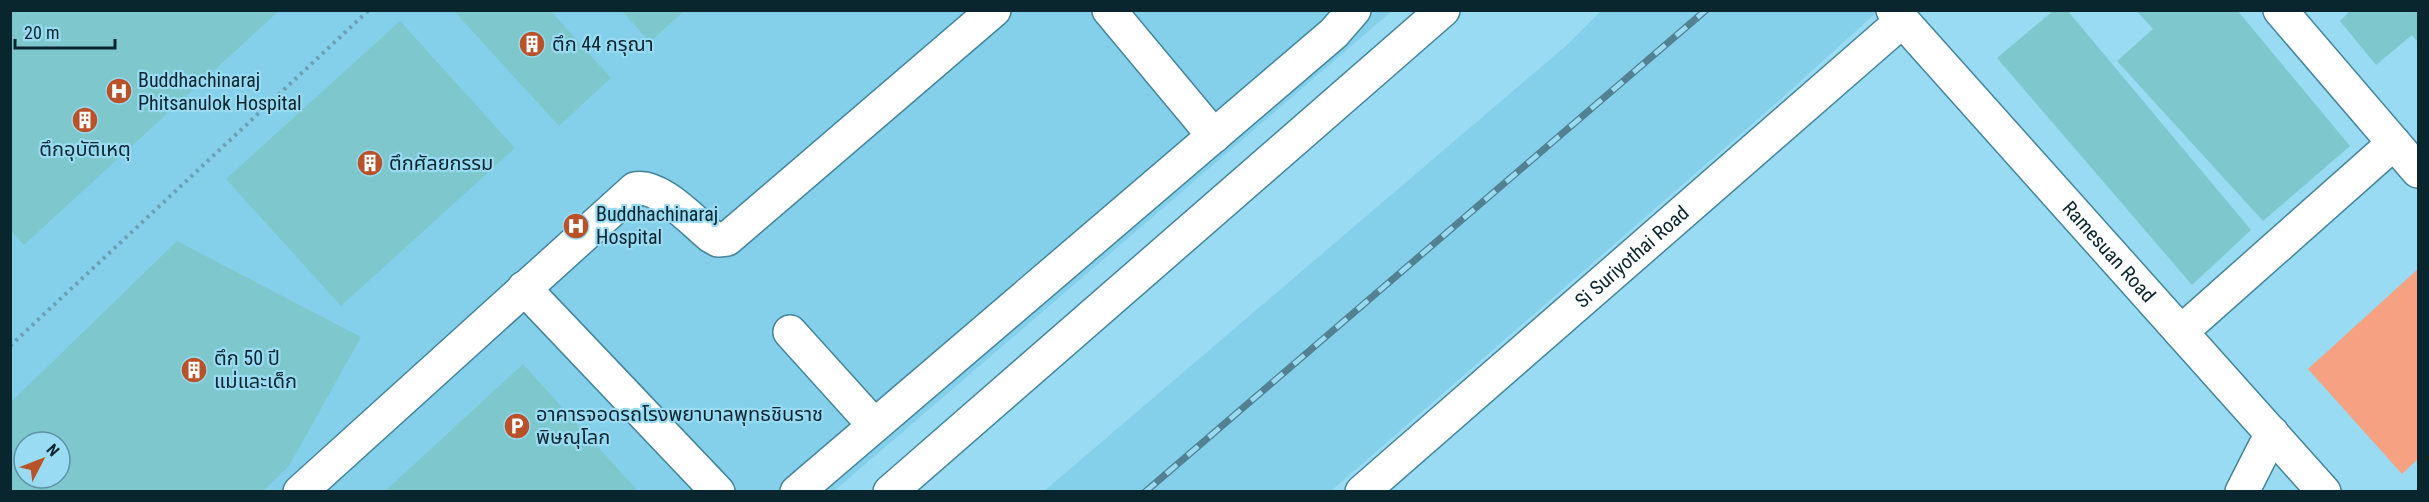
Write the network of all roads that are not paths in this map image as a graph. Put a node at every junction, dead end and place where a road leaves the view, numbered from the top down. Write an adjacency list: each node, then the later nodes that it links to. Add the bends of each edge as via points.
1 (994, 10): 10 (street, via 727,239 711,236 664,197 641,187 620,201)
2 (1109, 10): 7 (street)
3 (1354, 10): 7 (street, via 1334,33)
4 (1443, 10): 18 (street)
5 (2280, 10): 8 (street)
6 (1903, 14): 12 (street, Ramesuan Road); 19 (street, Si Suriyothai Road)
7 (1214, 136): 13 (street)
8 (2394, 142): 9 (street); 12 (street)
9 (2418, 171)
10 (524, 288): 15 (street); 16 (street)
11 (790, 332): 13 (street)
12 (2181, 332): 14 (street, Ramesuan Road)
13 (874, 426): 17 (street)
14 (2272, 433): 20 (street); 21 (street, Ramesuan Road)
15 (300, 492)
16 (718, 492)
17 (797, 492)
18 (890, 492)
19 (1362, 492)
20 (2242, 492)
21 (2324, 492)

